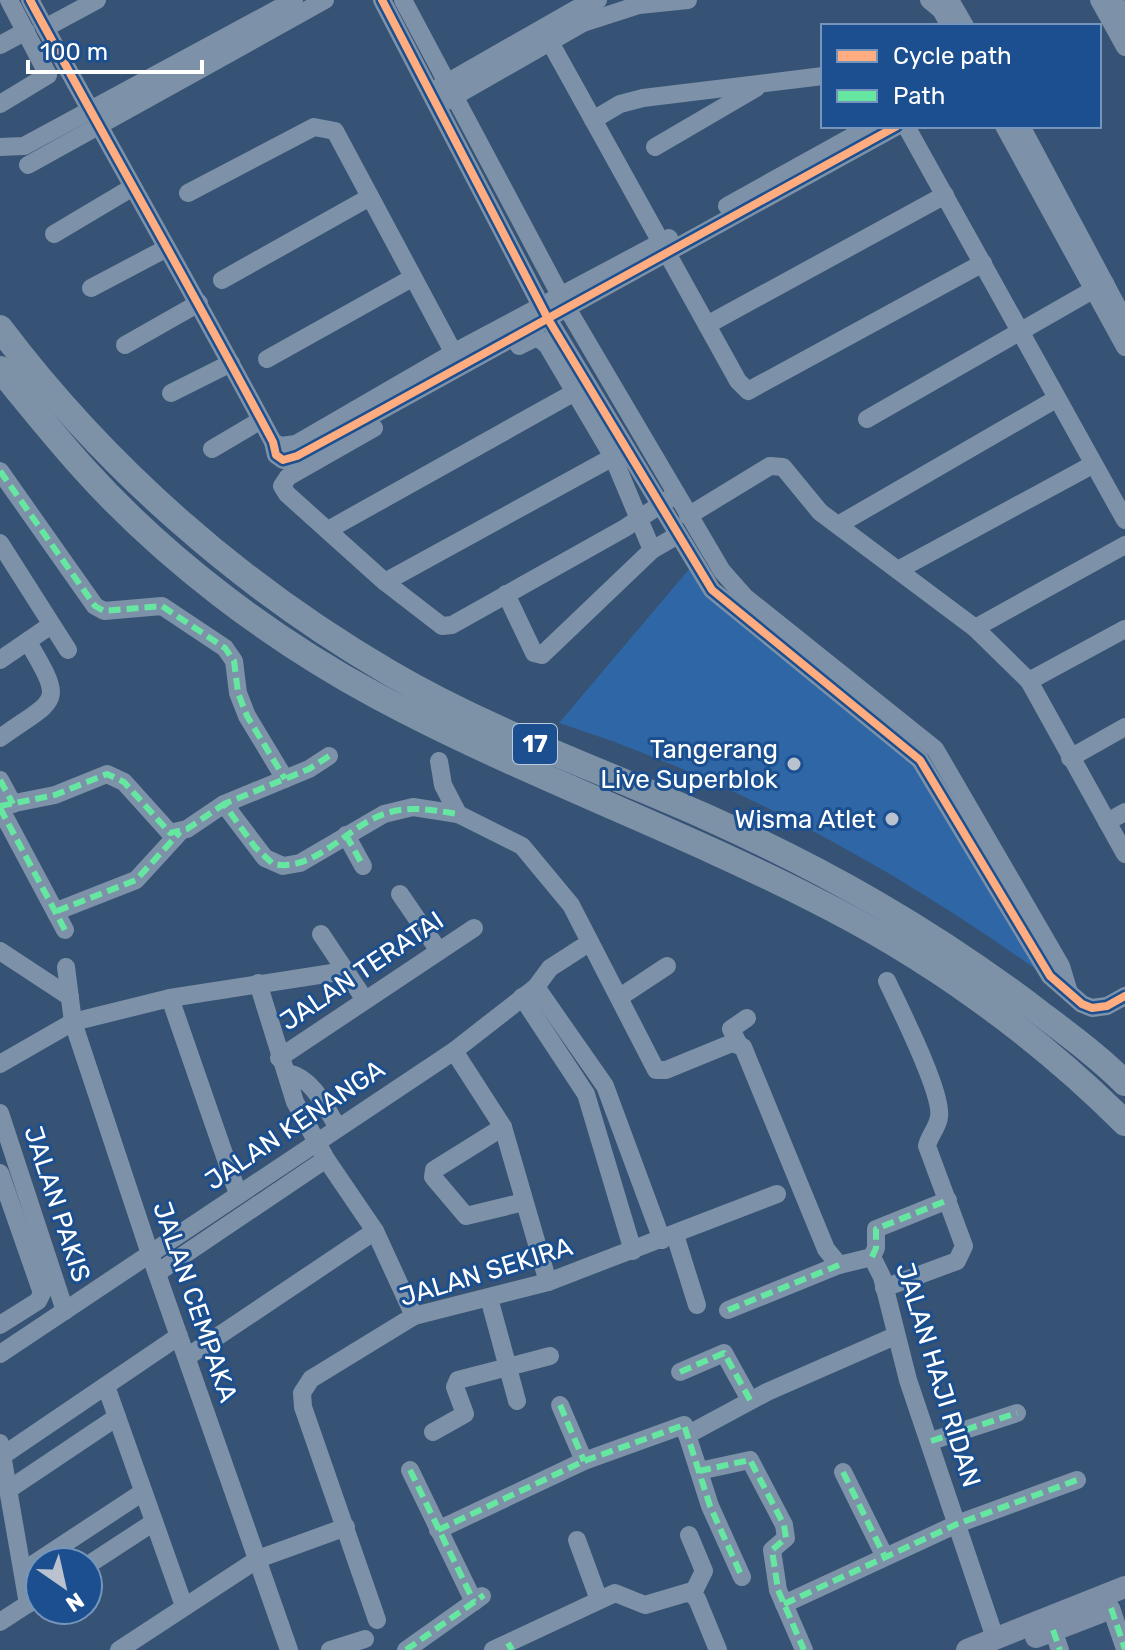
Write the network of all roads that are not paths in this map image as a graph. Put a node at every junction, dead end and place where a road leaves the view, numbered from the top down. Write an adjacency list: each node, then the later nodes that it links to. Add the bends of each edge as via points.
1 (9, 0): 18 (street)
2 (30, 0): 17 (street)
3 (97, 0): 17 (street)
4 (294, 0): 26 (street)
5 (325, 0): 26 (street)
6 (382, 0): 24 (street)
7 (403, 0): 24 (street)
8 (598, 0): 19 (street)
9 (688, 0): 19 (street, via 608,13)
10 (929, 0): 15 (street)
11 (950, 0): 16 (street)
12 (1099, 0): 21 (street)
13 (1114, 0): 14 (street)
14 (1125, 20)
15 (949, 24)
16 (964, 24)
17 (45, 28): 26 (street)
18 (26, 31): 20 (street); 25 (street, via 48,75)
19 (543, 40): 24 (street); 27 (street)
20 (0, 45)
21 (1125, 47)
22 (821, 76): 23 (street)
23 (765, 83): 27 (street, via 643,98); 34 (street)
24 (444, 92): 47 (street); 49 (street)
25 (0, 104)
26 (94, 118): 33 (street, via 26,155); 35 (street)
27 (593, 120): 40 (street)
28 (868, 128): 40 (street)
29 (893, 128): 40 (street)
30 (907, 128): 37 (street)
31 (1005, 128): 45 (street)
32 (1022, 128): 45 (street)
33 (0, 147)
34 (655, 147)
35 (133, 187): 39 (street); 41 (street)
36 (188, 193): 38 (street, via 321,126 339,137)
37 (945, 195): 42 (street); 51 (street)
38 (370, 197): 43 (street); 44 (street)
39 (54, 234)
40 (664, 248): 47 (street); 51 (street)
41 (165, 249): 46 (street); 48 (street)
42 (983, 263): 51 (street, via 748,391); 53 (street)
43 (412, 278): 56 (street); 57 (street)
44 (222, 280)
45 (1099, 286): 50 (street); 53 (street); 55 (street)
46 (91, 288)
47 (564, 302): 49 (street); 69 (street)
48 (199, 303): 54 (street); 58 (street)
49 (545, 312): 57 (street); 69 (street)
50 (1125, 321)
51 (707, 325)
52 (0, 328): 131 (highway, 17, via 105,450 189,530 284,604 389,673 501,730 704,816 911,921 987,973)
53 (1021, 333): 62 (street); 63 (street)
54 (125, 345)
55 (1125, 347)
56 (267, 359)
57 (457, 360): 64 (street, via 296,444 273,442)
58 (231, 363): 61 (street); 64 (street)
59 (0, 369): 135 (highway, 17, via 86,471 168,550 267,627 374,695 814,899 894,943 972,994)
60 (575, 392): 66 (street); 74 (street); 74 (street, via 545,341 533,338 284,481 287,494)
61 (171, 393)
62 (1056, 399): 67 (street); 73 (street)
63 (867, 419)
64 (261, 420): 65 (street)
65 (212, 449)
66 (613, 457): 71 (street); 82 (street)
67 (1092, 465): 72 (street); 80 (street)
68 (0, 471): 96 (street, via 95,606 104,611 162,606 225,648 234,661 247,716)
69 (668, 500): 70 (street); 71 (street); 75 (street)
70 (688, 516): 73 (street, via 777,464); 118 (street, via 745,597 935,749 1061,966)
71 (641, 518): 78 (street); 83 (street)
72 (1125, 520)
73 (838, 525): 80 (street)
74 (328, 530): 82 (street)
75 (678, 535): 78 (street); 118 (street, via 719,597 920,760 1050,976)
76 (0, 543): 79 (street)
77 (1125, 545): 85 (street)
78 (652, 550): 83 (street, via 542,655 534,653)
79 (17, 570): 81 (street); 84 (street)
80 (898, 570): 85 (street)
81 (0, 581)
82 (385, 582): 83 (street, via 442,626)
83 (506, 594)
84 (51, 625): 87 (street); 88 (street)
85 (975, 628): 90 (street)
86 (1125, 629): 90 (street)
87 (28, 642): 89 (street); 92 (street, via 53,683 53,692 45,706)
88 (68, 650)
89 (0, 660)
90 (1029, 681): 94 (street)
91 (1125, 727): 94 (street)
92 (0, 738)
93 (329, 756): 96 (street)
94 (1070, 758): 102 (street)
95 (439, 761): 101 (street, via 443,785)
96 (285, 779): 98 (street)
97 (0, 780): 99 (street)
98 (224, 804): 103 (street); 104 (street, via 273,864 300,863)
99 (4, 806): 103 (street, via 55,795 107,774 124,782 163,830); 103 (street, via 65,922 136,880)
100 (1125, 812): 102 (street)
101 (458, 814): 104 (street, via 413,807 384,814); 122 (street, via 522,846 534,858 571,905)
102 (1107, 822): 105 (street)
103 (180, 832)
104 (346, 835): 106 (street)
105 (1125, 854)
106 (363, 866)
107 (400, 894): 112 (street)
108 (474, 928): 112 (street, JALAN TERATAI)
109 (321, 934): 115 (street)
110 (581, 948): 119 (street, JALAN KENANGA, via 550,968)
111 (0, 951): 121 (street)
112 (439, 951): 124 (street, JALAN TERATAI)
113 (667, 966): 122 (street)
114 (66, 967): 121 (street, JALAN CEMPAKA)
115 (345, 971): 117 (street); 124 (street)
116 (887, 981): 143 (street, via 939,1112 927,1146)
117 (258, 983): 123 (street); 130 (street)
118 (1068, 989): 120 (street, via 1092,1008)
119 (529, 992): 128 (street, JALAN KENANGA); 132 (street); 133 (street)
120 (1125, 996)
121 (70, 997): 126 (street, JALAN CEMPAKA)
122 (620, 997): 127 (street, via 659,1072)
123 (170, 998): 126 (street); 141 (street)
124 (365, 1000): 130 (street, JALAN TERATAI)
125 (747, 1018): 127 (street, via 731,1029)
126 (73, 1022): 129 (street); 148 (street, JALAN CEMPAKA)
127 (738, 1043): 150 (street, via 758,1076 826,1249)
128 (454, 1051): 136 (street); 137 (street, JALAN KENANGA)
129 (3, 1058)
130 (283, 1066): 137 (street, via 307,1083); 138 (street)
131 (1125, 1083)
132 (605, 1086): 133 (street); 146 (street)
133 (586, 1094): 147 (street)
134 (0, 1113): 139 (street, JALAN PAKIS)
135 (1125, 1123)
136 (503, 1127): 144 (street); 144 (street, via 434,1170 433,1177 466,1216)
137 (338, 1128): 138 (street, JALAN KENANGA)
138 (321, 1151): 141 (street, JALAN KENANGA); 145 (street); 151 (street)
139 (7, 1157): 157 (street, JALAN PAKIS)
140 (0, 1173): 159 (street, via 42,1293)
141 (238, 1194): 148 (street, JALAN KENANGA)
142 (777, 1194): 146 (street, JALAN SEKIRA)
143 (948, 1200): 149 (street, via 876,1229); 153 (street, via 964,1246 961,1257)
144 (524, 1202): 152 (street)
145 (375, 1231): 158 (street); 164 (street)
146 (669, 1237): 147 (street, JALAN SEKIRA); 155 (street)
147 (633, 1251): 152 (street, JALAN SEKIRA)
148 (150, 1254): 151 (street, JALAN CEMPAKA); 157 (street, JALAN KENANGA)
149 (872, 1257): 150 (street, JALAN HAJI RIDAN); 153 (street, JALAN HAJI RIDAN)
150 (839, 1265): 156 (street, JALAN HAJI RIDAN)
151 (157, 1273): 160 (street, JALAN CEMPAKA)
152 (548, 1282): 154 (street, JALAN SEKIRA)
153 (884, 1288): 161 (street, JALAN HAJI RIDAN)
154 (489, 1298): 158 (street, JALAN SEKIRA); 165 (street)
155 (697, 1305)
156 (728, 1310)
157 (65, 1311): 162 (street, JALAN KENANGA)
158 (414, 1316): 186 (street, JALAN SEKIRA, via 311,1379 302,1393)
159 (0, 1325)
160 (179, 1336): 164 (street, JALAN CEMPAKA); 167 (street)
161 (895, 1336): 168 (street); 175 (street, JALAN HAJI RIDAN)
162 (0, 1354)
163 (550, 1356): 165 (street)
164 (187, 1357): 192 (street, JALAN CEMPAKA)
165 (508, 1366): 169 (street); 173 (street, via 456,1382 465,1414)
166 (680, 1372): 168 (street, via 724,1353)
167 (106, 1386): 172 (street); 176 (street)
168 (750, 1400): 174 (street)
169 (517, 1401)
170 (560, 1405): 177 (street)
171 (1017, 1413): 175 (street)
172 (117, 1417): 182 (street); 183 (street)
173 (433, 1432)
174 (687, 1435): 177 (street, via 682,1425); 179 (street)
175 (931, 1441): 185 (street, JALAN HAJI RIDAN)
176 (1, 1450): 182 (street)
177 (584, 1461): 187 (street)
178 (410, 1470): 187 (street)
179 (699, 1471): 194 (street); 198 (street, via 750,1460 784,1525 786,1538 772,1553)
180 (843, 1472): 191 (street)
181 (1077, 1480): 185 (street)
182 (8, 1490): 193 (street)
183 (143, 1492): 184 (street); 193 (street)
184 (154, 1522): 190 (street); 200 (street)
185 (957, 1524): 191 (street); 206 (street, JALAN HAJI RIDAN)
186 (346, 1527): 192 (street); 202 (street, JALAN SEKIRA)
187 (438, 1530): 212 (street, via 479,1598)
188 (689, 1535): 196 (street, via 704,1571)
189 (577, 1540): 197 (street)
190 (104, 1555)
191 (884, 1555): 198 (street)
192 (258, 1559): 200 (street); 210 (street, JALAN CEMPAKA)
193 (23, 1571)
194 (742, 1577)
195 (1125, 1587): 206 (main road)
196 (693, 1593): 197 (street, via 652,1604 619,1593); 213 (street)
197 (599, 1600): 207 (street)
198 (784, 1604): 214 (street)
199 (24, 1606): 203 (street)
200 (184, 1606): 209 (street)
201 (1118, 1606): 205 (main road); 208 (street)
202 (377, 1620)
203 (0, 1622)
204 (365, 1639): 211 (street)
205 (1056, 1640): 206 (main road)
206 (1000, 1644): 215 (main road)
207 (504, 1648)
208 (1125, 1649)
209 (119, 1650)
210 (289, 1650)
211 (330, 1650)
212 (406, 1650)
213 (718, 1650)
214 (804, 1650)
215 (967, 1650)

